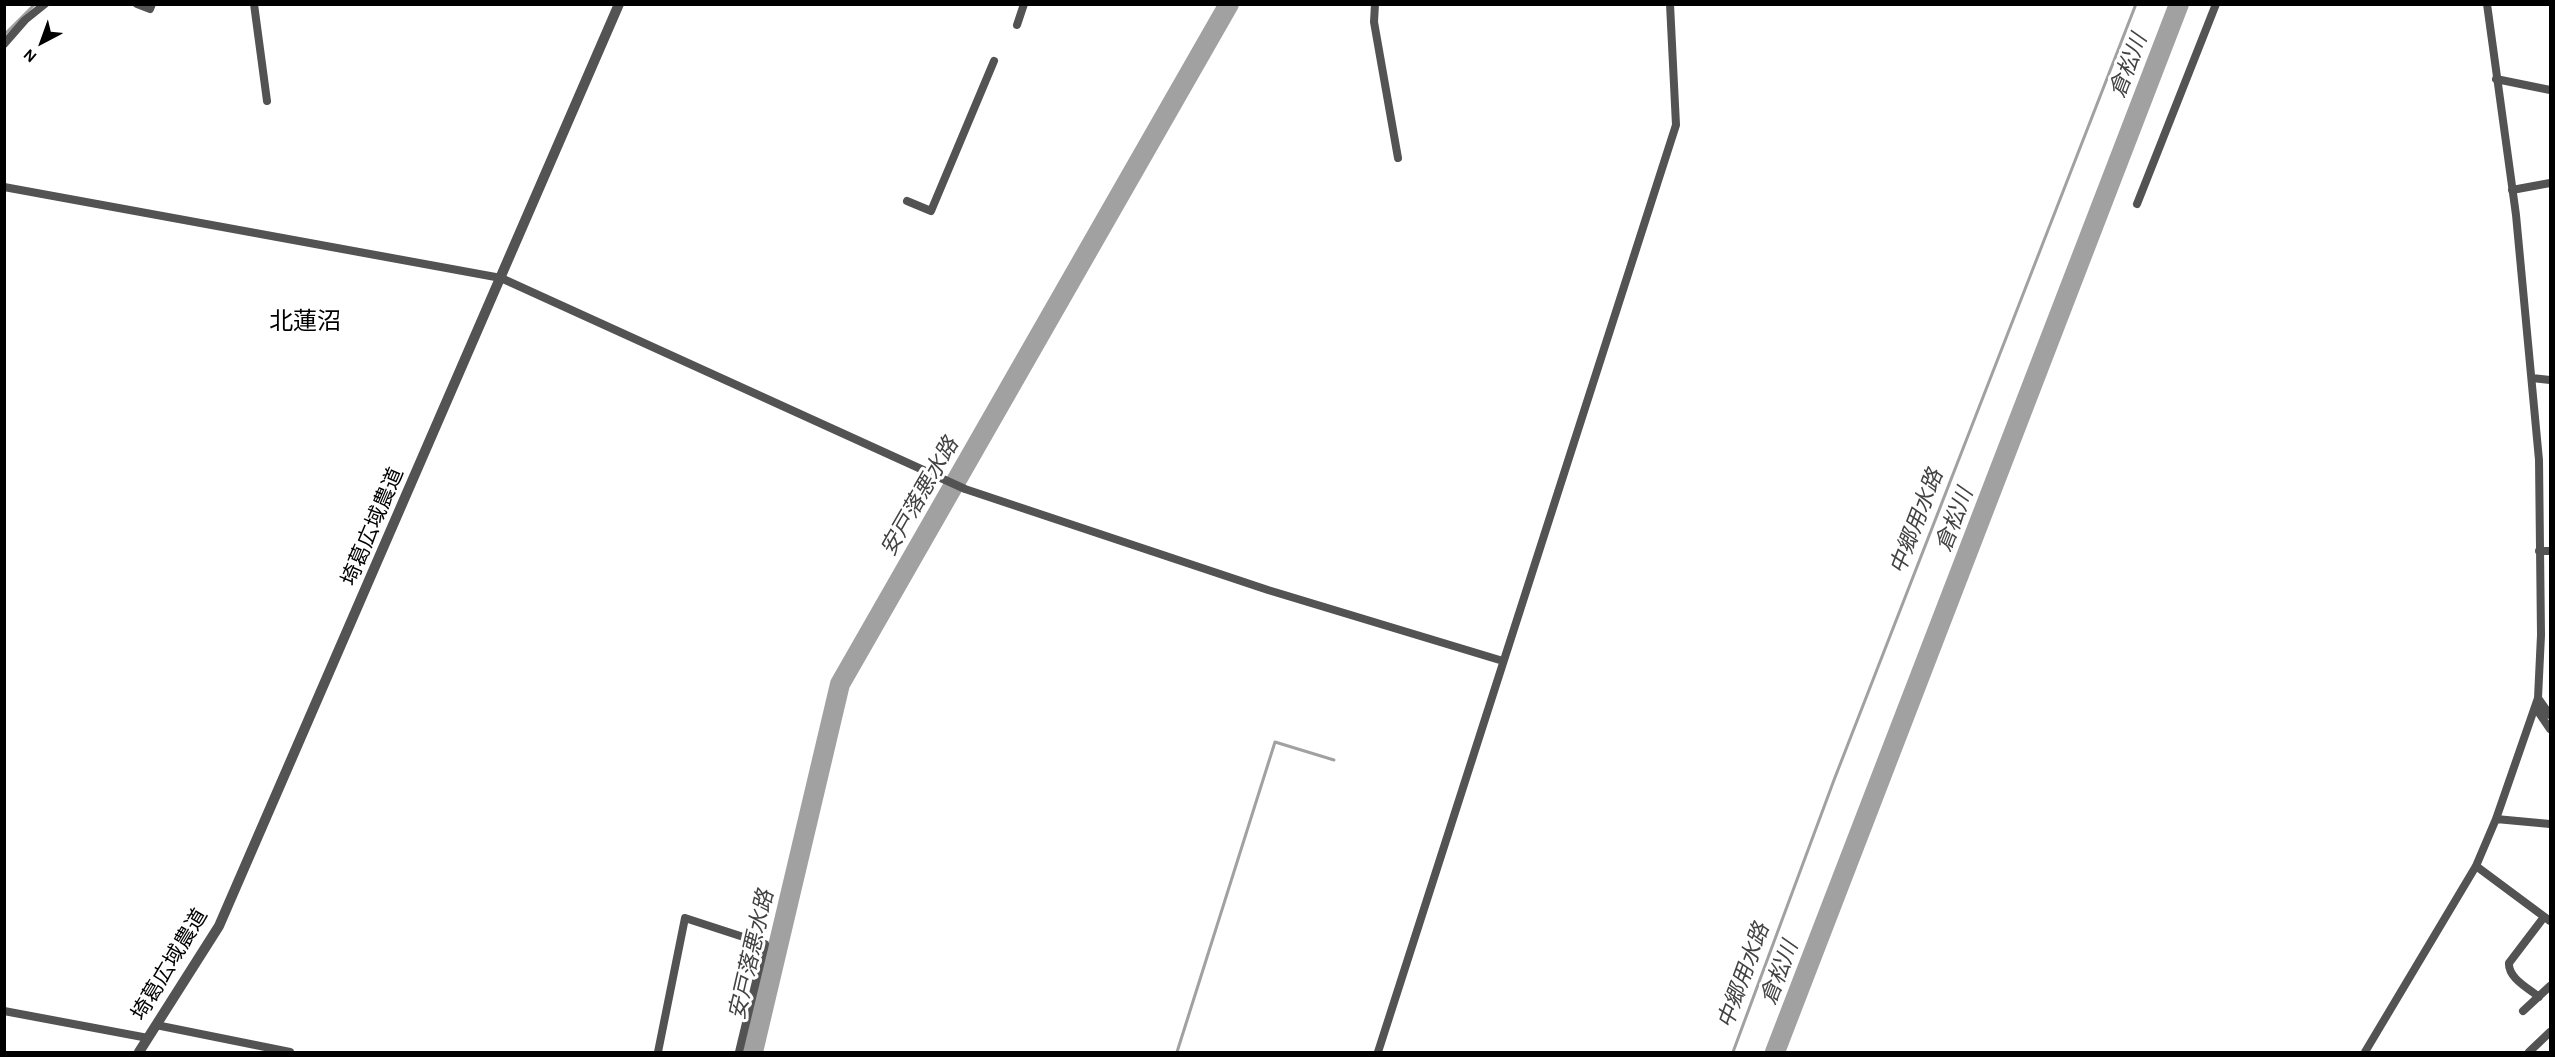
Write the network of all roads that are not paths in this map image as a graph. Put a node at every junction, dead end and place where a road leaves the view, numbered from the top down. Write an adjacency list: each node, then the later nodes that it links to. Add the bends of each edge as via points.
1 (45, 4): 12 (street)
2 (137, 4): 3 (street, via 150,9)
3 (152, 4)
4 (254, 4): 16 (street)
5 (619, 4): 23 (street, 埼葛広域農道)
6 (1024, 4): 11 (street)
7 (1375, 4): 17 (street, via 1374,22)
8 (1670, 4): 32 (street, via 1676,125)
9 (2216, 4): 22 (street)
10 (2487, 4): 14 (street)
11 (1017, 25)
12 (4, 44)
13 (994, 61): 21 (street, via 931,211)
14 (2496, 79): 15 (street); 20 (street)
15 (2550, 90)
16 (267, 101)
17 (1398, 158)
18 (2550, 183): 20 (street)
19 (4, 187): 23 (street)
20 (2512, 190): 24 (street)
21 (907, 201)
22 (2137, 204)
23 (501, 278): 32 (street, via 964,489 1268,590); 45 (street, 埼葛広域農道, via 219,926)
24 (2532, 378): 25 (street); 26 (street)
25 (2550, 380)
26 (2539, 460): 27 (street); 28 (street)
27 (2550, 462)
28 (2539, 551): 29 (street); 30 (street)
29 (2550, 551)
30 (2541, 635): 31 (street); 33 (street)
31 (2550, 637)
32 (1503, 661): 53 (street)
33 (2538, 698): 34 (street); 35 (street)
34 (2535, 707): 36 (street); 37 (street)
35 (2550, 715)
36 (2550, 729)
37 (2496, 819): 38 (street); 39 (street)
38 (2550, 824)
39 (2476, 866): 40 (street); 54 (street)
40 (2547, 919): 42 (street, via 2509,963 2511,975)
41 (2550, 986): 42 (street)
42 (2539, 997): 44 (street)
43 (4, 1011): 47 (street)
44 (2523, 1011)
45 (156, 1025): 47 (street, 埼葛広域農道); 48 (street)
46 (2550, 1032): 55 (street)
47 (148, 1038): 49 (street, 埼葛広域農道)
48 (271, 1051): 50 (street)
49 (139, 1053)
50 (290, 1053)
51 (658, 1053): 52 (street, via 685,918 765,944)
52 (739, 1053)
53 (1378, 1053)
54 (2365, 1053)
55 (2529, 1053)

